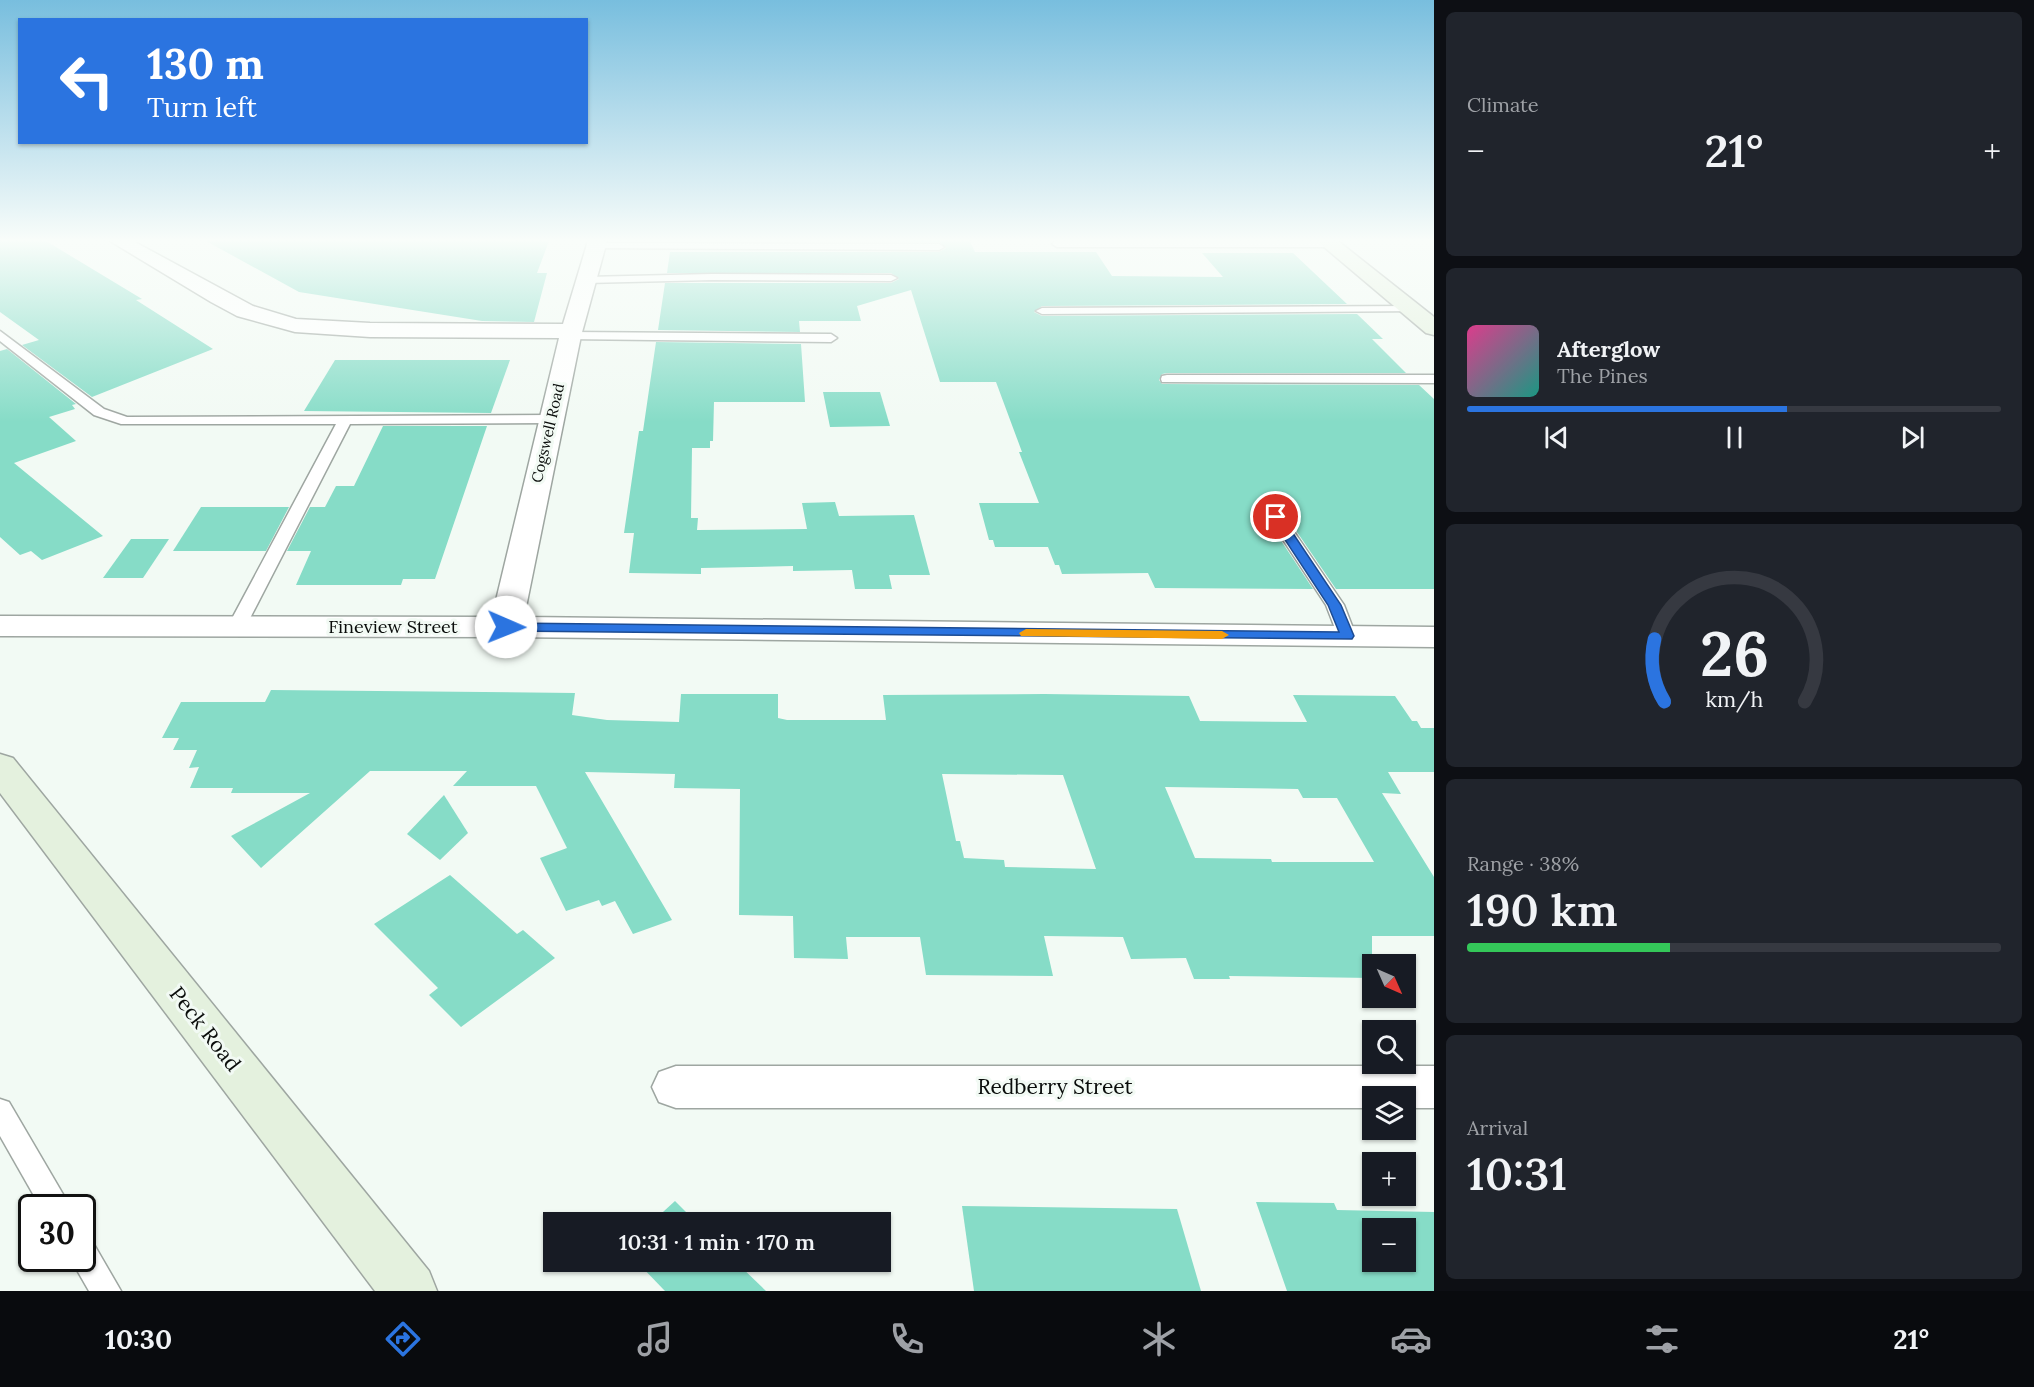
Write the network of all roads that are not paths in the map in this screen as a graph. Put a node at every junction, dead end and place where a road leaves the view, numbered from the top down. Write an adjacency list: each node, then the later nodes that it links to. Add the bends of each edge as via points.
1 (225, 301): 7 (street, via 295,325)
2 (580, 301): 7 (street, Cogswell Road)
3 (1403, 301): 4 (main road)
4 (1413, 309): 5 (lane); 6 (main road)
5 (1042, 311)
6 (1434, 328)
7 (571, 333): 9 (lane); 12 (street, Cogswell Road)
8 (0, 335): 13 (lane, via 99,412 126,421)
9 (831, 338)
10 (1167, 379): 11 (lane)
11 (1434, 379)
12 (551, 419): 13 (lane); 17 (street, Cogswell Road)
13 (345, 420): 16 (lane)
14 (1276, 517): 18 (lane, via 1335,605)
15 (0, 626): 16 (street, Fineview Street)
16 (237, 627): 17 (street, Fineview Street)
17 (506, 627): 18 (street, Fineview Street)
18 (1347, 636): 19 (street, Fineview Street)
19 (1434, 637)
20 (0, 767): 27 (main road, Peck Road)
21 (676, 1087): 22 (street, Redberry Street)
22 (1434, 1087)
23 (0, 1111): 24 (lane)
24 (49, 1194)
25 (95, 1272): 26 (lane)
26 (106, 1291)
27 (409, 1291)

